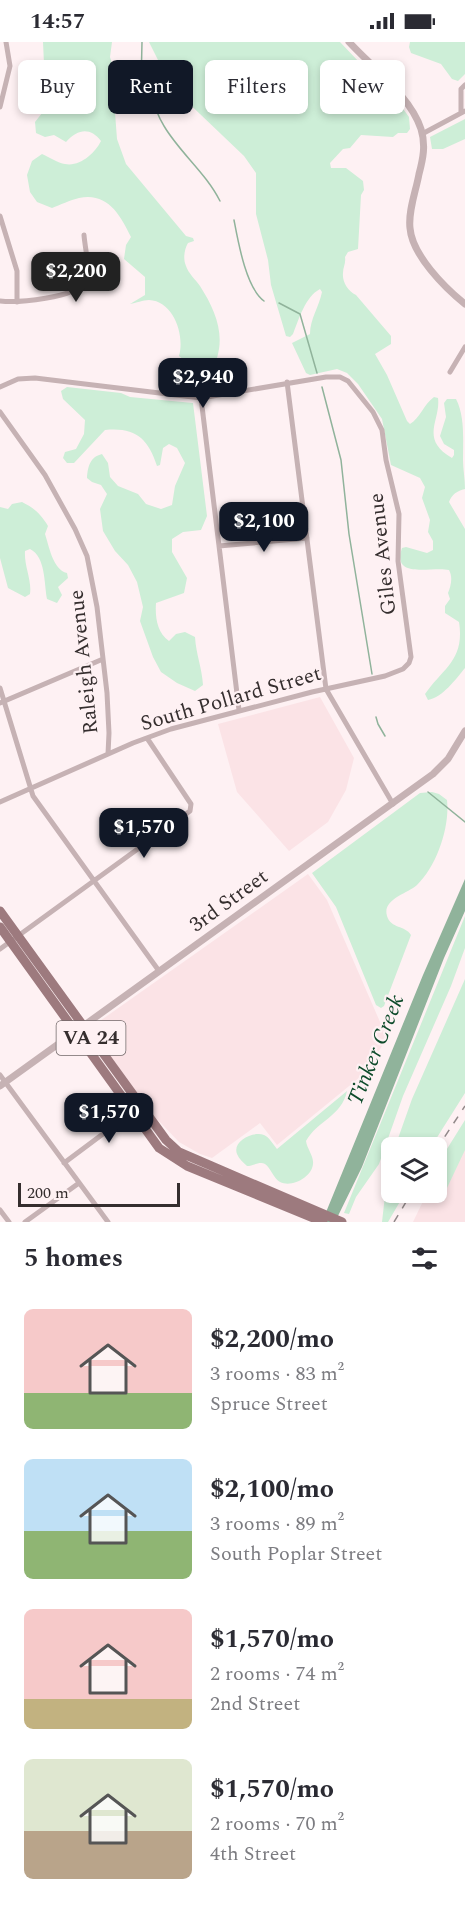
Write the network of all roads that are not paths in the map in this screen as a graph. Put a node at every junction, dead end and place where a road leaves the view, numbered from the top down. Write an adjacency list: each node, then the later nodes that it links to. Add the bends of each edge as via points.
1 (6, 42): 4 (street, via 10,66)
2 (349, 42): 6 (street, via 404,99)
3 (465, 86): 5 (street, via 461,89)
4 (0, 107)
5 (463, 112): 6 (street)
6 (422, 134): 11 (street, via 423,158 410,232 429,267)
7 (0, 216): 10 (street, via 17,271)
8 (84, 236): 10 (street, via 87,272 82,287)
9 (0, 301): 10 (street)
10 (17, 302)
11 (465, 304)
12 (465, 347): 13 (street)
13 (450, 372)
14 (287, 382): 16 (street); 18 (street); 21 (street, Giles Avenue, via 344,378 375,415 399,514 398,561 411,657)
15 (0, 387): 16 (street, via 18,379 35,378)
16 (201, 398): 19 (street)
17 (0, 412): 20 (street, Raleigh Avenue, via 45,475 85,548 94,582)
18 (308, 538): 19 (street); 23 (street)
19 (219, 546): 25 (street)
20 (103, 659): 24 (street); 28 (street, Raleigh Avenue)
21 (407, 665): 23 (street, South Pollard Street, via 385,676)
22 (0, 688): 24 (street)
23 (326, 689): 25 (street, South Pollard Street); 31 (street)
24 (2, 702): 29 (street)
25 (239, 710): 27 (street, South Pollard Street)
26 (465, 731): 31 (street, 3rd Street, via 442,766)
27 (147, 738): 28 (street, South Pollard Street); 32 (street, via 191,809)
28 (108, 754): 29 (street, South Pollard Street)
29 (29, 789): 30 (street, South Pollard Street); 32 (street)
30 (0, 802)
31 (393, 804): 37 (street, 3rd Street)
32 (93, 881): 35 (street); 37 (street)
33 (0, 911): 35 (main road, VA 24)
34 (0, 927): 35 (main road, VA 24)
35 (14, 939): 36 (street); 38 (main road, VA 24)
36 (0, 949)
37 (159, 971): 38 (street, 3rd Street)
38 (79, 1029): 40 (street, 3rd Street); 41 (main road, VA 24)
39 (0, 1075): 40 (street)
40 (3, 1084): 42 (street)
41 (136, 1109): 42 (street); 45 (main road, VA 24, via 179,1152)
42 (64, 1163): 43 (street)
43 (79, 1183): 47 (street); 48 (street)
44 (0, 1210): 46 (street)
45 (315, 1218): 49 (main road, VA 24)
46 (9, 1222)
47 (25, 1222)
48 (108, 1222)
49 (342, 1222)

